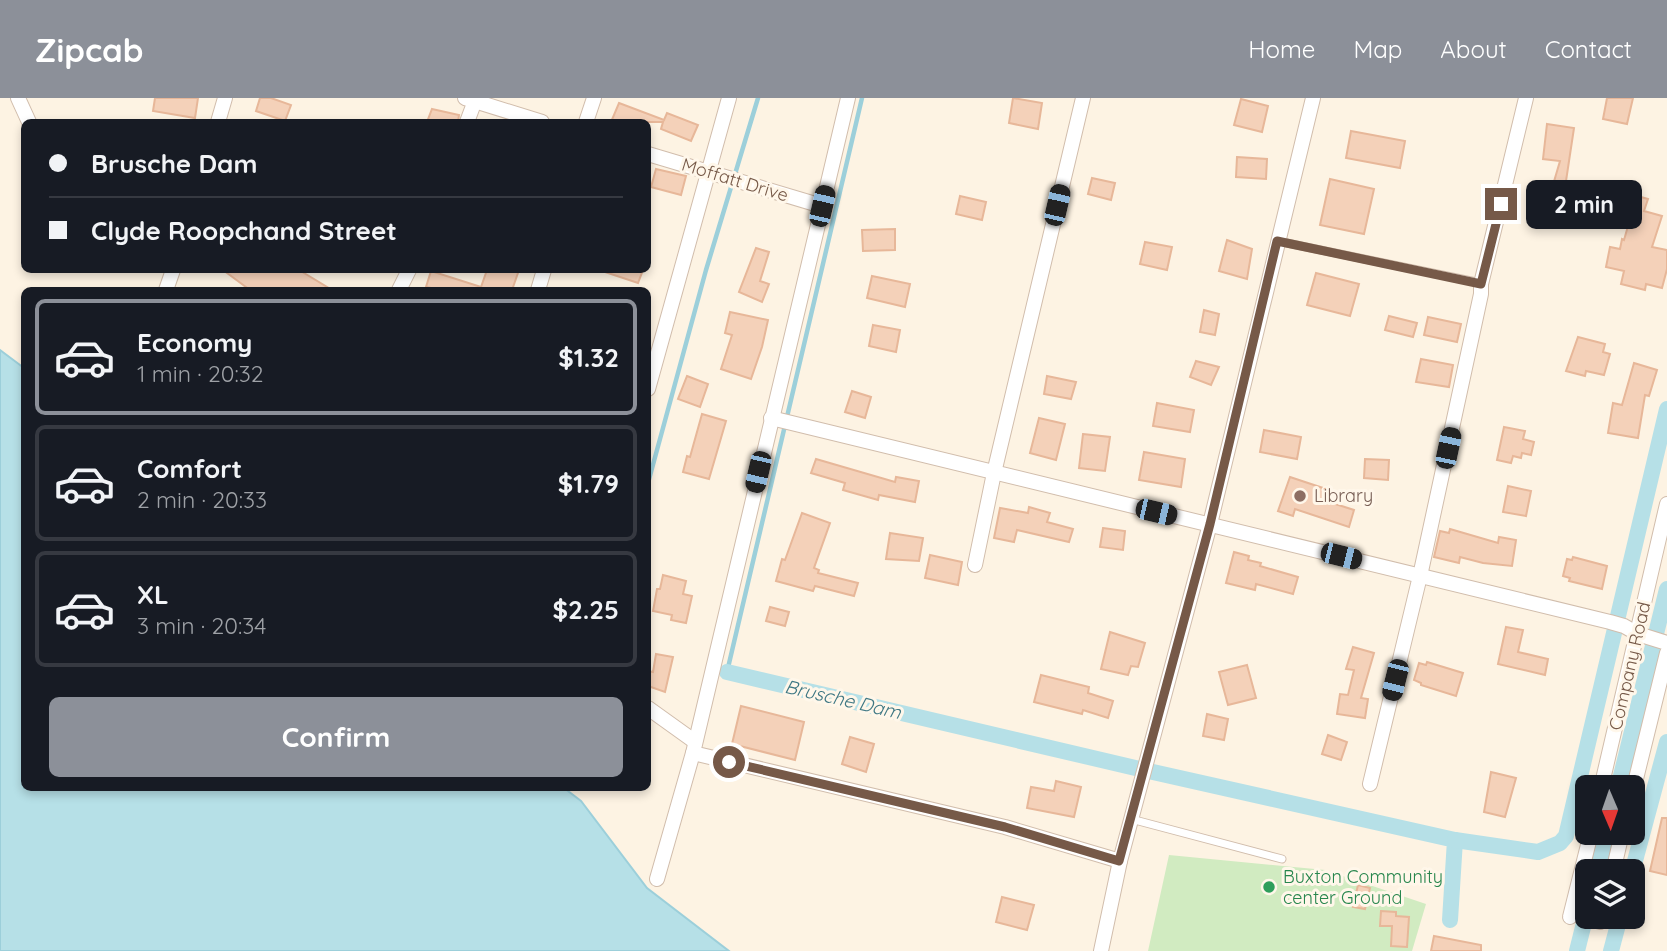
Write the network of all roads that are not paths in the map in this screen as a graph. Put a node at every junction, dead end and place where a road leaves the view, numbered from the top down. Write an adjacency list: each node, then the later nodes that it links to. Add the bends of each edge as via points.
1 (18, 98): 10 (street)
2 (225, 98): 11 (street)
3 (594, 98): 14 (street)
4 (729, 98): 16 (street)
5 (848, 98): 17 (street)
6 (1083, 98): 22 (street)
7 (1313, 98): 18 (street)
8 (1527, 98): 19 (street)
9 (472, 99): 12 (street); 13 (street)
10 (28, 119)
11 (219, 119)
12 (468, 119)
13 (533, 119)
14 (587, 119)
15 (651, 155): 16 (street, Moffatt Drive)
16 (713, 173): 17 (street, Moffatt Drive); 20 (street)
17 (822, 206): 21 (street)
18 (1277, 241): 19 (lane); 24 (street)
19 (1481, 284): 26 (street)
20 (651, 378)
21 (775, 419): 22 (street); 30 (street)
22 (994, 473): 24 (street); 25 (street)
23 (1667, 504): 27 (street, Company Road)
24 (1210, 524): 26 (street); 34 (street)
25 (975, 565)
26 (1420, 576): 27 (street, via 1617,624); 33 (street)
27 (1643, 636): 28 (street); 31 (street, Company Road)
28 (1666, 646): 32 (street, Company Road)
29 (651, 711): 30 (street)
30 (693, 747): 37 (street); 38 (street)
31 (1605, 775)
32 (1637, 775)
33 (1370, 784)
34 (1131, 819): 36 (lane); 37 (street)
35 (1588, 845): 39 (street)
36 (1282, 859)
37 (1119, 861): 40 (street)
38 (657, 878)
39 (1570, 918)
40 (1101, 951)

